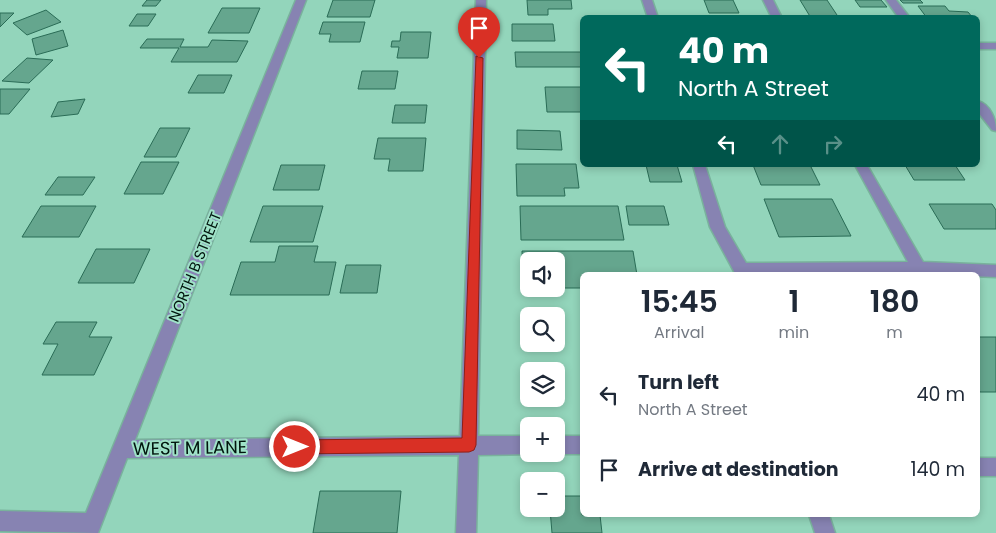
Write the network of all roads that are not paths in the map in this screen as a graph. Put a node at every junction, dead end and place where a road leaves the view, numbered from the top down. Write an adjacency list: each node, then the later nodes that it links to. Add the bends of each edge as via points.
1 (301, 0): 22 (street, NORTH B STREET)
2 (481, 0): 19 (street)
3 (648, 0): 6 (street)
4 (768, 0): 7 (street)
5 (891, 0): 8 (street)
6 (652, 15)
7 (776, 15)
8 (903, 15)
9 (980, 46): 10 (street)
10 (996, 46)
11 (980, 107): 12 (street)
12 (996, 127)
13 (700, 167): 17 (street, via 719,231)
14 (862, 167): 15 (street)
15 (919, 268): 16 (street); 17 (street)
16 (996, 271)
17 (743, 272)
18 (580, 444): 21 (street)
19 (469, 445): 20 (street, WEST M LANE); 22 (street, WEST M LANE); 28 (street)
20 (520, 445)
21 (565, 445)
22 (122, 448): 27 (street, NORTH B STREET)
23 (980, 467): 24 (street)
24 (996, 467)
25 (820, 517): 29 (street)
26 (0, 521): 27 (street)
27 (90, 528)
28 (466, 533)
29 (825, 533)

